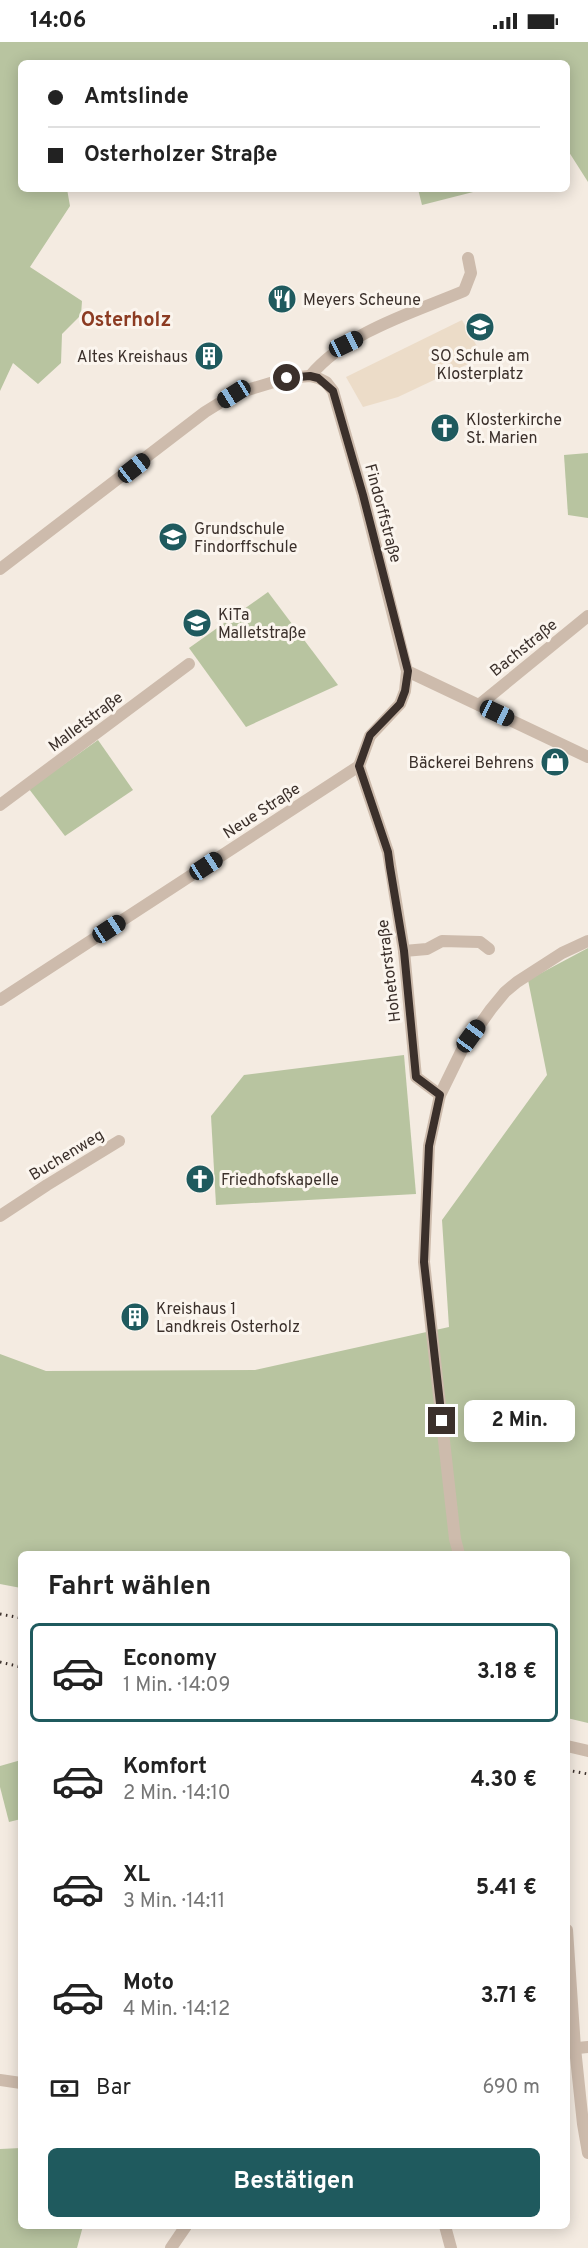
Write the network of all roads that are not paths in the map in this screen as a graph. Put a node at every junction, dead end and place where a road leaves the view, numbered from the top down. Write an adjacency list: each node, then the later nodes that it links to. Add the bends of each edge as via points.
1 (468, 258): 2 (street, via 471,273 464,291 346,344 323,360)
2 (310, 376): 3 (street, via 287,378 240,392 205,412); 6 (street, Findorffstraße, via 326,382 338,403)
3 (0, 569)
4 (588, 616): 7 (street, Bachstraße)
5 (189, 664): 10 (street, Malletstraße)
6 (408, 671): 7 (street); 9 (street, via 400,704 370,735)
7 (479, 705): 8 (street)
8 (588, 757)
9 (359, 766): 13 (street, Hohetorstraße, via 388,852); 14 (street, Neue Straße)
10 (0, 805)
11 (588, 941): 15 (street, via 562,953 505,992 462,1050)
12 (489, 950): 13 (street, via 480,942 442,941 427,949)
13 (404, 951): 15 (street, Hohetorstraße, via 416,1077)
14 (0, 1000)
15 (440, 1095): 18 (street, via 429,1146 424,1262)
16 (119, 1141): 17 (street, Buchenweg)
17 (0, 1216)
18 (458, 1551)
19 (570, 1747): 20 (street)
20 (588, 1751)
21 (570, 2018): 23 (street)
22 (588, 2047): 23 (street)
23 (571, 2048): 26 (street)
24 (0, 2080): 25 (street)
25 (18, 2083)
26 (588, 2153)
27 (184, 2229): 29 (street)
28 (446, 2229): 30 (street)
29 (171, 2248)
30 (451, 2248)

